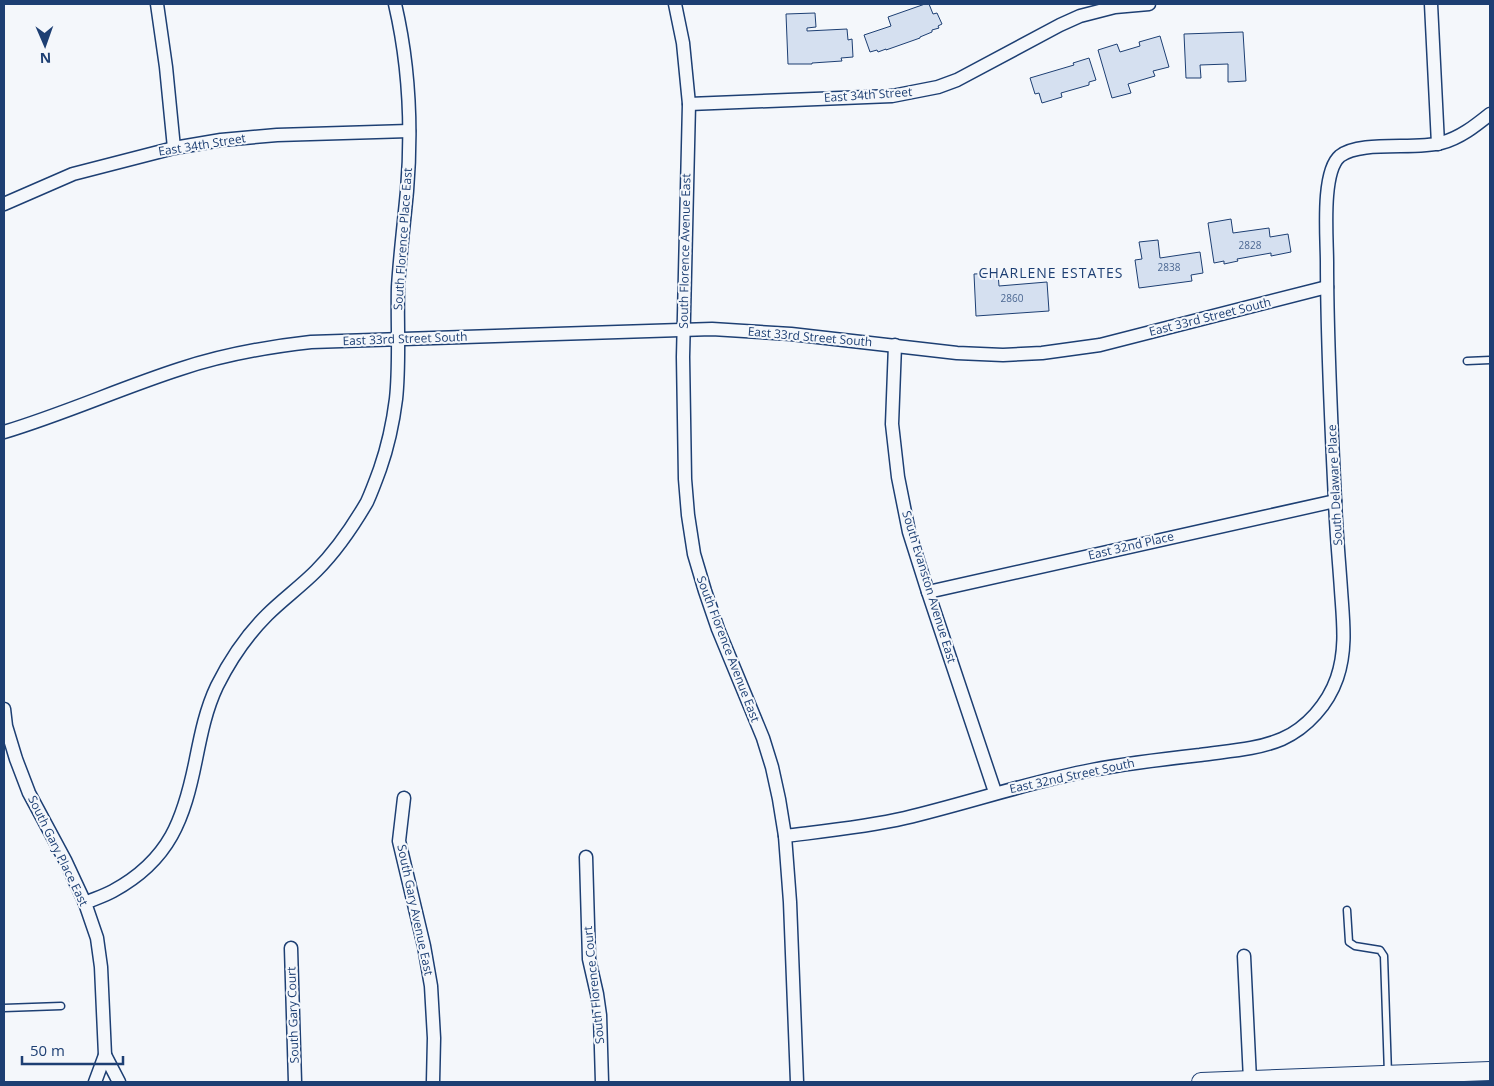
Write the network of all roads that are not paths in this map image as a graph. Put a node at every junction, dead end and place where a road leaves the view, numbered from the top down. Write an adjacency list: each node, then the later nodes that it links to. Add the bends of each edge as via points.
1 (157, 4): 10 (street)
2 (394, 4): 8 (street, South Florence Place East, via 404,58)
3 (675, 4): 6 (street, South Florence Avenue East, via 683,43)
4 (1149, 4): 6 (street, East 34th Street, via 1115,7 1080,16 938,87 892,96)
5 (1431, 4): 9 (street)
6 (689, 104): 13 (street, South Florence Avenue East)
7 (1490, 114): 9 (street, via 1469,131)
8 (409, 131): 10 (street, East 34th Street, via 277,135); 14 (street, South Florence Place East)
9 (1438, 144): 12 (street, via 1356,148 1339,156 1331,169 1327,191)
10 (174, 148): 11 (street, East 34th Street, via 73,174)
11 (4, 204)
12 (1327, 287): 15 (street, East 33rd Street South, via 1100,345 1068,350 1003,355); 19 (street, South Delaware Place)
13 (684, 330): 14 (street, East 33rd Street South); 15 (street, East 33rd Street South, via 791,334); 25 (street, South Florence Avenue East, via 685,479 694,554 718,628 763,738)
14 (397, 339): 18 (street, East 33rd Street South, via 311,342 222,357); 27 (street, South Florence Place East, via 392,427 367,500 338,547 266,616 232,657 207,712 190,790 172,837 138,875 112,892)
15 (895, 345): 20 (street, South Evanston Avenue East, via 892,424 898,477)
16 (1490, 360): 17 (lane)
17 (1467, 361)
18 (4, 432)
19 (1335, 501): 20 (street, East 32nd Place); 21 (street, South Delaware Place, via 1344,631 1343,657)
20 (928, 592): 23 (street, South Evanston Avenue East)
21 (1336, 681): 23 (street, East 32nd Street South, via 1308,722 1269,744 1089,770)
22 (4, 709): 27 (street, South Gary Place East, via 6,726 29,793)
23 (995, 792): 25 (street, East 32nd Street South, via 904,818)
24 (404, 798): 41 (street, South Gary Avenue East, via 399,841 431,986)
25 (785, 836): 43 (street, South Florence Avenue East)
26 (586, 857): 42 (street, South Florence Court, via 589,959 600,1015)
27 (85, 903): 33 (street, South Gary Place East, via 97,938 102,967)
28 (1348, 910): 35 (lane, via 1349,942 1380,950 1384,956)
29 (291, 948): 40 (street, South Gary Court)
30 (1244, 956): 37 (street)
31 (61, 1006): 32 (lane)
32 (4, 1008)
33 (106, 1055): 38 (street, South Gary Place East); 39 (street, South Gary Place East)
34 (1490, 1071): 35 (main road)
35 (1388, 1075): 36 (main road)
36 (1355, 1079): 37 (main road)
37 (1250, 1080): 45 (main road)
38 (95, 1082)
39 (119, 1082)
40 (296, 1082)
41 (432, 1082)
42 (602, 1082)
43 (798, 1082)
44 (1200, 1082): 45 (main road)
45 (1204, 1082)

